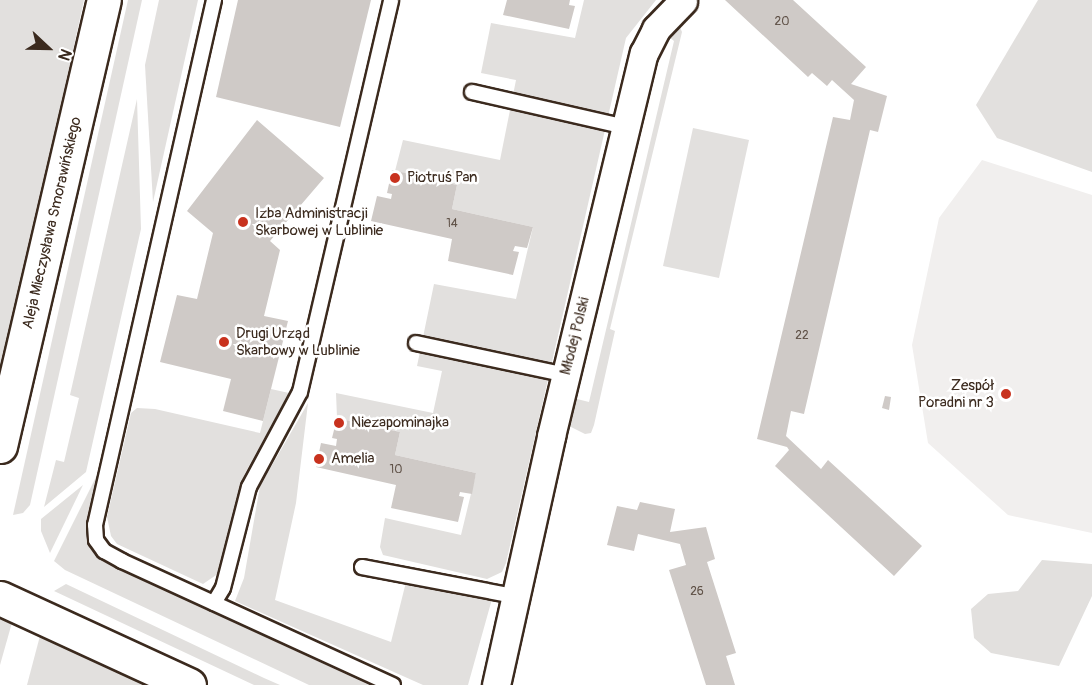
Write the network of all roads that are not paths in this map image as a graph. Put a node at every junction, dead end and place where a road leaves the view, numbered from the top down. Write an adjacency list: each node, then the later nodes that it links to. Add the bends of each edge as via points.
1 (105, 0): 9 (main road, Aleja Mieczysława Smorawińskiego)
2 (214, 0): 13 (lane, via 95,525 96,540 104,551)
3 (391, 0): 13 (lane, via 300,392 249,487 223,588)
4 (683, 0): 6 (street, Młodej Polski, via 656,29 644,53)
5 (472, 92): 6 (lane)
6 (626, 127): 8 (street, Młodej Polski)
7 (416, 343): 8 (lane)
8 (566, 375): 11 (street, Młodej Polski)
9 (0, 446)
10 (362, 567): 11 (lane)
11 (514, 596): 16 (street, Młodej Polski)
12 (0, 598): 14 (main road)
13 (214, 603): 15 (lane)
14 (189, 685)
15 (393, 685)
16 (496, 685)

